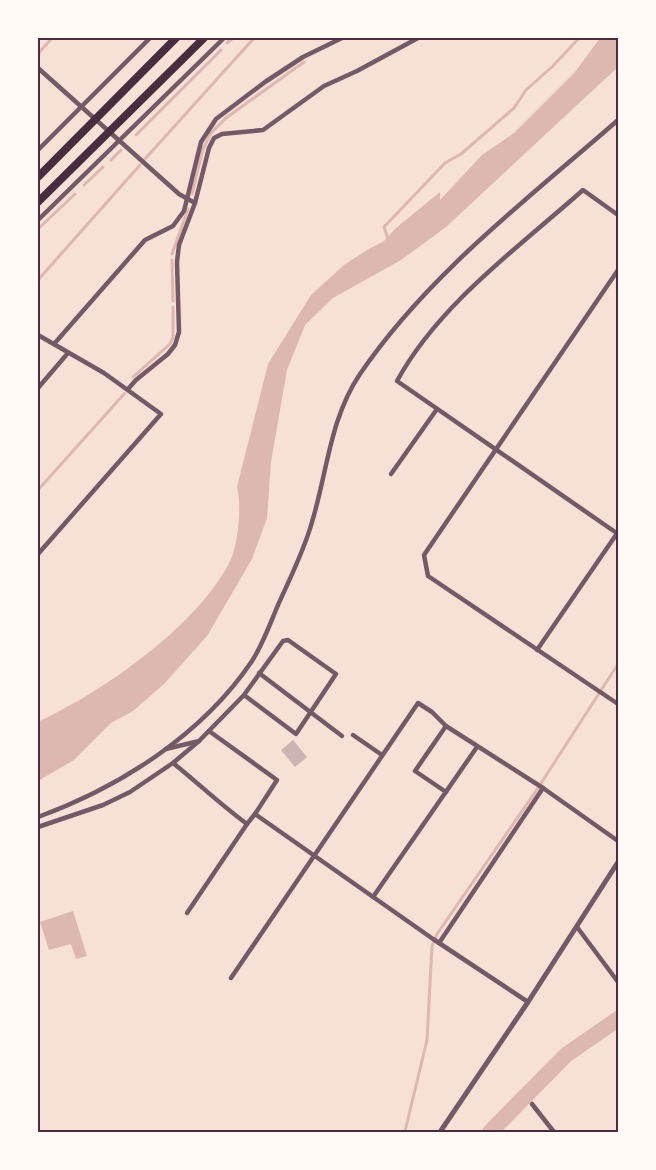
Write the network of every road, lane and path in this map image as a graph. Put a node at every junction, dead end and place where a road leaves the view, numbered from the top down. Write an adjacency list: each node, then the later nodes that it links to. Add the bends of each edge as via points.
1 (150, 38): 8 (street)
2 (176, 38): 12 (highway)
3 (204, 38): 14 (highway)
4 (224, 38): 10 (street)
5 (342, 38): 13 (street, via 303,57 216,119 198,150)
6 (418, 38): 15 (street, via 324,86 263,130 214,138)
7 (38, 68): 8 (street)
8 (80, 106): 10 (street); 11 (street)
9 (618, 120): 40 (street, via 475,245 415,307 359,376 335,429 307,539 263,641 227,691)
10 (120, 141): 13 (street); 17 (street)
11 (38, 150)
12 (38, 177)
13 (187, 200): 15 (street); 20 (street, via 173,226 145,240)
14 (38, 202)
15 (195, 203): 23 (street, via 178,254 179,332 175,345)
16 (618, 215): 24 (street, via 583,190 458,303 397,381)
17 (38, 220)
18 (618, 270): 25 (street)
19 (38, 335): 20 (street)
20 (54, 344): 21 (street)
21 (68, 353): 22 (street); 23 (street)
22 (38, 388)
23 (128, 389): 28 (street, via 161,414)
24 (437, 409): 25 (street); 26 (street)
25 (496, 451): 27 (street); 29 (street, via 424,555 428,576)
26 (391, 474)
27 (618, 533): 29 (street)
28 (38, 554)
29 (537, 650): 32 (street)
30 (259, 673): 31 (street); 33 (street); 33 (street, via 283,641 288,640 336,674)
31 (244, 695): 33 (street, via 296,734); 35 (street)
32 (618, 704)
33 (312, 712): 37 (street)
34 (446, 726): 39 (street); 41 (street, via 418,702); 44 (street, via 415,771)
35 (209, 731): 38 (street); 45 (street, via 277,780)
36 (353, 735): 41 (street)
37 (342, 736)
38 (199, 741): 40 (street); 42 (street)
39 (477, 747): 43 (street); 44 (street)
40 (164, 750): 46 (street, via 128,776)
41 (382, 755): 50 (street)
42 (173, 763): 47 (street); 48 (street, via 103,805)
43 (543, 788): 49 (street); 55 (street)
44 (446, 792): 52 (street)
45 (255, 814): 47 (street); 50 (street)
46 (38, 817)
47 (248, 824): 53 (street)
48 (38, 827)
49 (618, 841)
50 (314, 855): 52 (street); 56 (street)
51 (618, 862): 54 (street)
52 (373, 897): 55 (street)
53 (187, 913)
54 (576, 927): 57 (street); 58 (street)
55 (436, 941): 58 (street)
56 (231, 978)
57 (618, 982)
58 (528, 1002): 60 (street)
59 (532, 1104): 61 (street)
60 (440, 1132)
61 (554, 1132)

